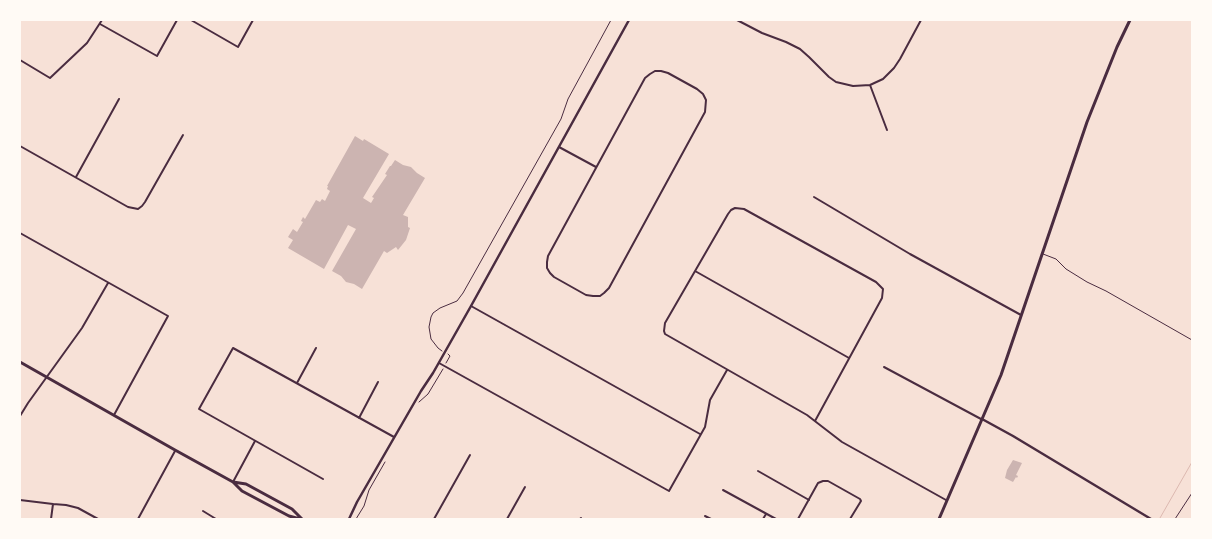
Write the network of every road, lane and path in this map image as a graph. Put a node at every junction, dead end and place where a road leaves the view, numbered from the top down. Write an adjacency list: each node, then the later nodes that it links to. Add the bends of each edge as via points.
1 (102, 20): 11 (street)
2 (177, 20): 11 (street, via 157,56)
3 (191, 20): 4 (street, via 238,47)
4 (253, 20)
5 (611, 20): 30 (path, via 568,99 561,119 463,293 457,301 433,313 429,327 431,339)
6 (629, 20): 18 (street)
7 (738, 20): 10 (street)
8 (921, 20): 13 (street, via 894,68)
9 (1130, 20): 23 (main road, via 1087,122)
10 (744, 22): 13 (street, via 800,49 836,82)
11 (100, 24): 12 (street, via 87,43 50,78)
12 (20, 60)
13 (870, 85): 15 (street)
14 (119, 99): 20 (street)
15 (887, 130)
16 (183, 135): 20 (street, via 138,209 128,207)
17 (20, 146): 20 (street)
18 (559, 147): 19 (street); 26 (street)
19 (596, 168): 19 (street, via 548,256 547,268 554,277 586,295 600,296 608,288 705,112 703,94 668,73 655,71 650,74)
20 (76, 177)
21 (814, 197): 27 (street)
22 (20, 232): 25 (street)
23 (1042, 253): 27 (main road); 28 (lane, via 1056,259 1087,282)
24 (695, 271): 32 (street); 32 (street, via 728,214 735,208 752,213 873,280 883,289 882,298); 38 (street, via 665,323 664,331 668,337)
25 (108, 283): 39 (street, via 82,328); 43 (street, via 168,316)
26 (471, 306): 35 (street); 48 (street)
27 (1021, 316): 46 (main road)
28 (1192, 340)
29 (316, 348): 41 (street)
30 (441, 350)
31 (448, 354): 34 (path)
32 (849, 358): 47 (street)
33 (20, 362): 39 (main road)
34 (447, 362)
35 (439, 363): 48 (street, via 669,491); 49 (street)
36 (884, 367): 46 (street)
37 (442, 370): 42 (path)
38 (727, 370): 47 (street); 48 (street, via 710,400)
39 (47, 376): 43 (main road); 44 (street)
40 (378, 382): 45 (street)
41 (297, 383): 45 (street); 50 (street, via 233,348 199,409)
42 (419, 403)
43 (114, 414): 51 (main road)
44 (20, 416)
45 (359, 418): 49 (street)
46 (982, 419): 62 (main road); 82 (street)
47 (815, 421): 62 (street, via 842,442)
48 (701, 435)
49 (394, 437): 72 (street)
50 (255, 441): 55 (street); 56 (street)
51 (175, 450): 56 (main road); 69 (street)
52 (470, 455): 74 (street)
53 (387, 458): 73 (path)
54 (758, 471): 61 (street)
55 (323, 479)
56 (233, 482): 71 (main road, via 242,491); 71 (main road, via 246,484 292,509)
57 (525, 487): 75 (street)
58 (723, 490): 65 (street)
59 (1192, 494): 83 (path)
60 (20, 500): 63 (street)
61 (809, 500): 79 (street); 80 (street, via 818,483 828,481 860,499)
62 (947, 501): 81 (main road)
63 (53, 504): 67 (street); 68 (street, via 78,508)
64 (203, 511): 70 (street)
65 (766, 514): 77 (street); 78 (street)
66 (706, 516): 76 (street)
67 (51, 519)
68 (98, 519)
69 (138, 519)
70 (216, 519)
71 (301, 519)
72 (349, 519)
73 (356, 519)
74 (434, 519)
75 (507, 519)
76 (711, 519)
77 (763, 519)
78 (776, 519)
79 (798, 519)
80 (850, 519)
81 (939, 519)
82 (1151, 519)
83 (1175, 519)

